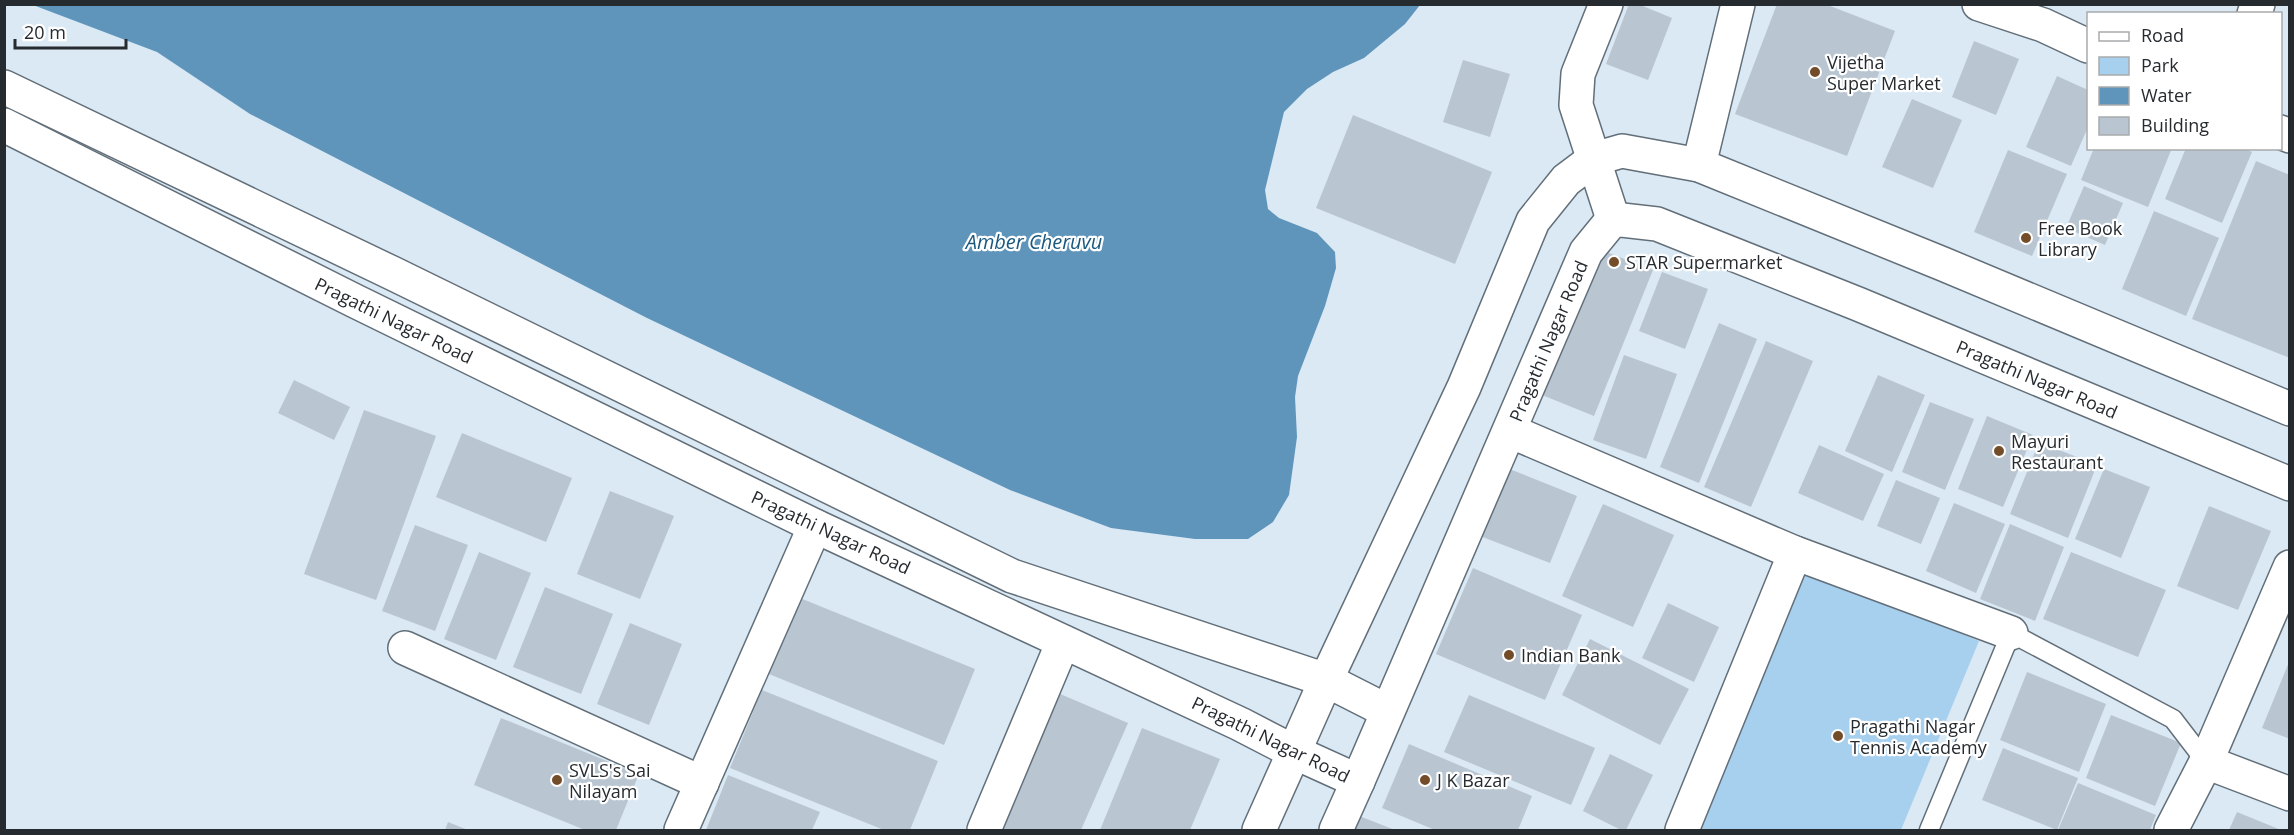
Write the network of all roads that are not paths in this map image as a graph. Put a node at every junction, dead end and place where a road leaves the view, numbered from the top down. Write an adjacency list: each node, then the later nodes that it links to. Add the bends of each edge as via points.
1 (1606, 4): 8 (main road, via 1578,74 1576,105)
2 (1738, 4): 9 (main road)
3 (1979, 4): 4 (main road)
4 (2048, 15): 5 (main road)
5 (2087, 45)
6 (4, 87): 20 (main road, via 1012,576)
7 (4, 125): 14 (main road, Pragathi Nagar Road)
8 (1594, 159): 9 (main road, via 1622,151); 10 (main road); 20 (main road, via 1566,180 1533,221 1464,387)
9 (1699, 165): 11 (main road)
10 (1613, 219): 12 (main road, Pragathi Nagar Road, via 1586,252); 13 (main road, Pragathi Nagar Road, via 1657,224)
11 (2289, 409)
12 (1510, 431): 15 (main road); 21 (main road, Pragathi Nagar Road)
13 (2289, 484)
14 (815, 526): 18 (main road, Pragathi Nagar Road); 25 (main road)
15 (1795, 552): 17 (main road); 31 (main road)
16 (2289, 567): 23 (main road)
17 (2011, 633): 23 (lane, via 2173,719); 32 (lane)
18 (1063, 642): 22 (main road, Pragathi Nagar Road); 28 (main road)
19 (405, 648): 25 (main road)
20 (1326, 680): 21 (main road); 22 (main road)
21 (1387, 711): 24 (main road, Pragathi Nagar Road)
22 (1294, 752): 24 (main road, Pragathi Nagar Road); 29 (main road)
23 (2206, 762): 26 (main road); 33 (main road)
24 (1358, 781): 30 (main road)
25 (702, 783): 27 (main road)
26 (2289, 794)
27 (681, 831)
28 (984, 831)
29 (1259, 831)
30 (1336, 831)
31 (1682, 831)
32 (1929, 831)
33 (2171, 831)

